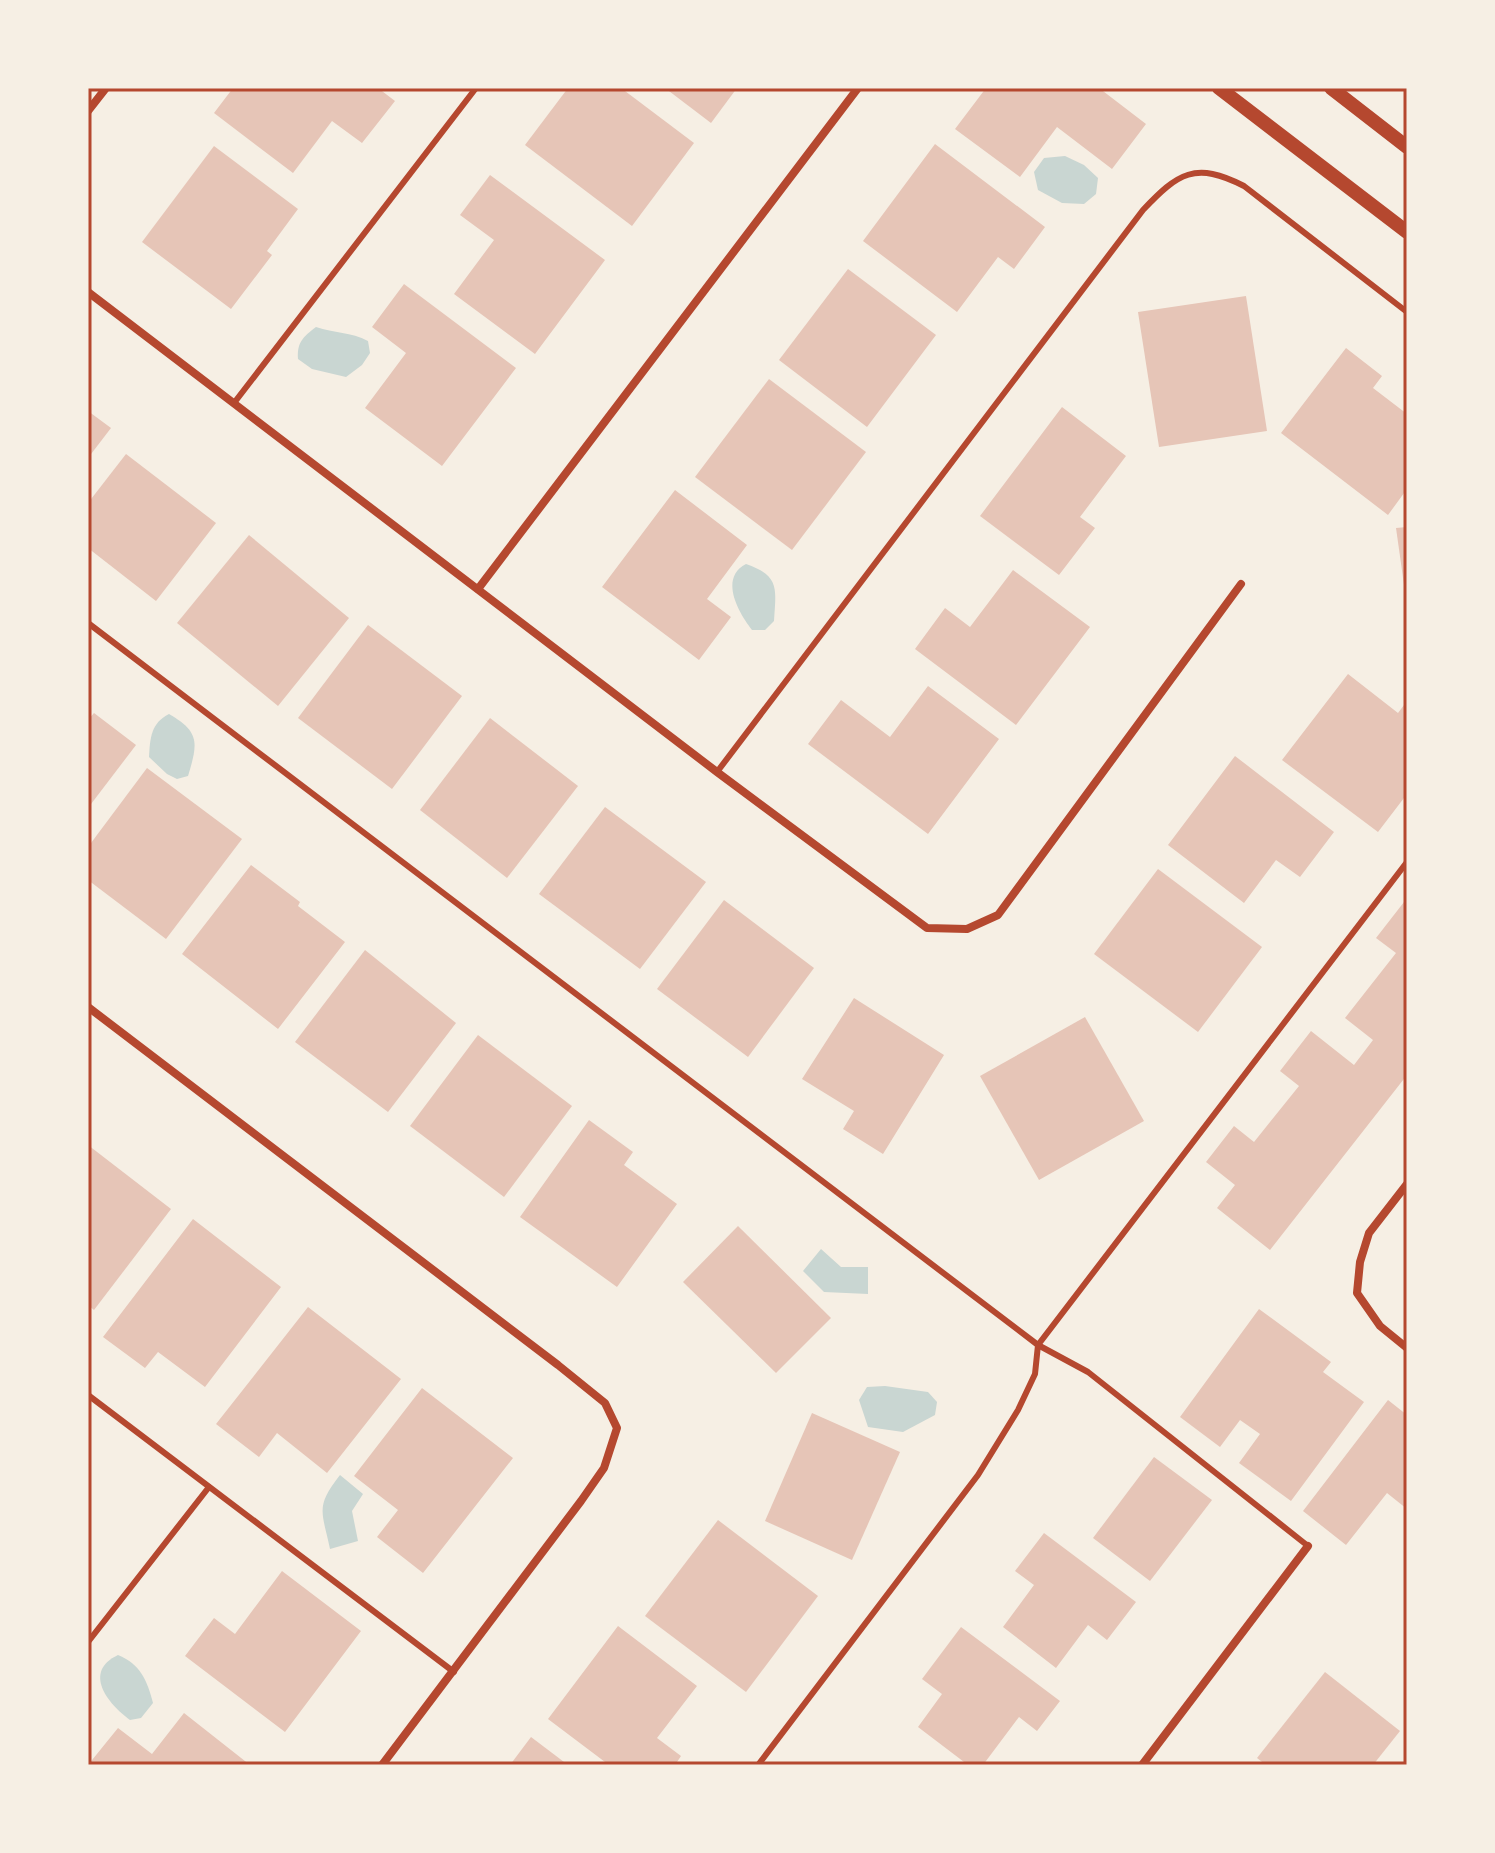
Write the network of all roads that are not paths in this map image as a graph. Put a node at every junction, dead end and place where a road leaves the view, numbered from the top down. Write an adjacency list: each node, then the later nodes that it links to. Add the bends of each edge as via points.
1 (106, 88): 6 (street)
2 (476, 88): 11 (lane)
3 (858, 88): 13 (street)
4 (1219, 88): 8 (street)
5 (1331, 88): 7 (street)
6 (88, 111)
7 (1407, 147)
8 (1407, 232)
9 (88, 292): 11 (street)
10 (1407, 312): 15 (lane, via 1244,186 1221,174 1184,175 1165,187)
11 (234, 403): 13 (street)
12 (1241, 584): 15 (street, via 998,915 967,929 927,928)
13 (478, 589): 15 (street)
14 (88, 623): 19 (lane)
15 (717, 772)
16 (1407, 862): 19 (lane)
17 (88, 1007): 25 (street, via 605,1403 617,1428 604,1468)
18 (1407, 1184): 20 (street, via 1369,1233 1357,1293 1380,1326)
19 (1038, 1345): 23 (lane, via 1088,1372); 27 (lane, via 1035,1374 978,1475)
20 (1407, 1348)
21 (88, 1395): 22 (lane)
22 (209, 1487): 24 (lane); 25 (lane)
23 (1308, 1546): 28 (street)
24 (88, 1642)
25 (454, 1672): 26 (street)
26 (382, 1765)
27 (758, 1765)
28 (1142, 1765)

